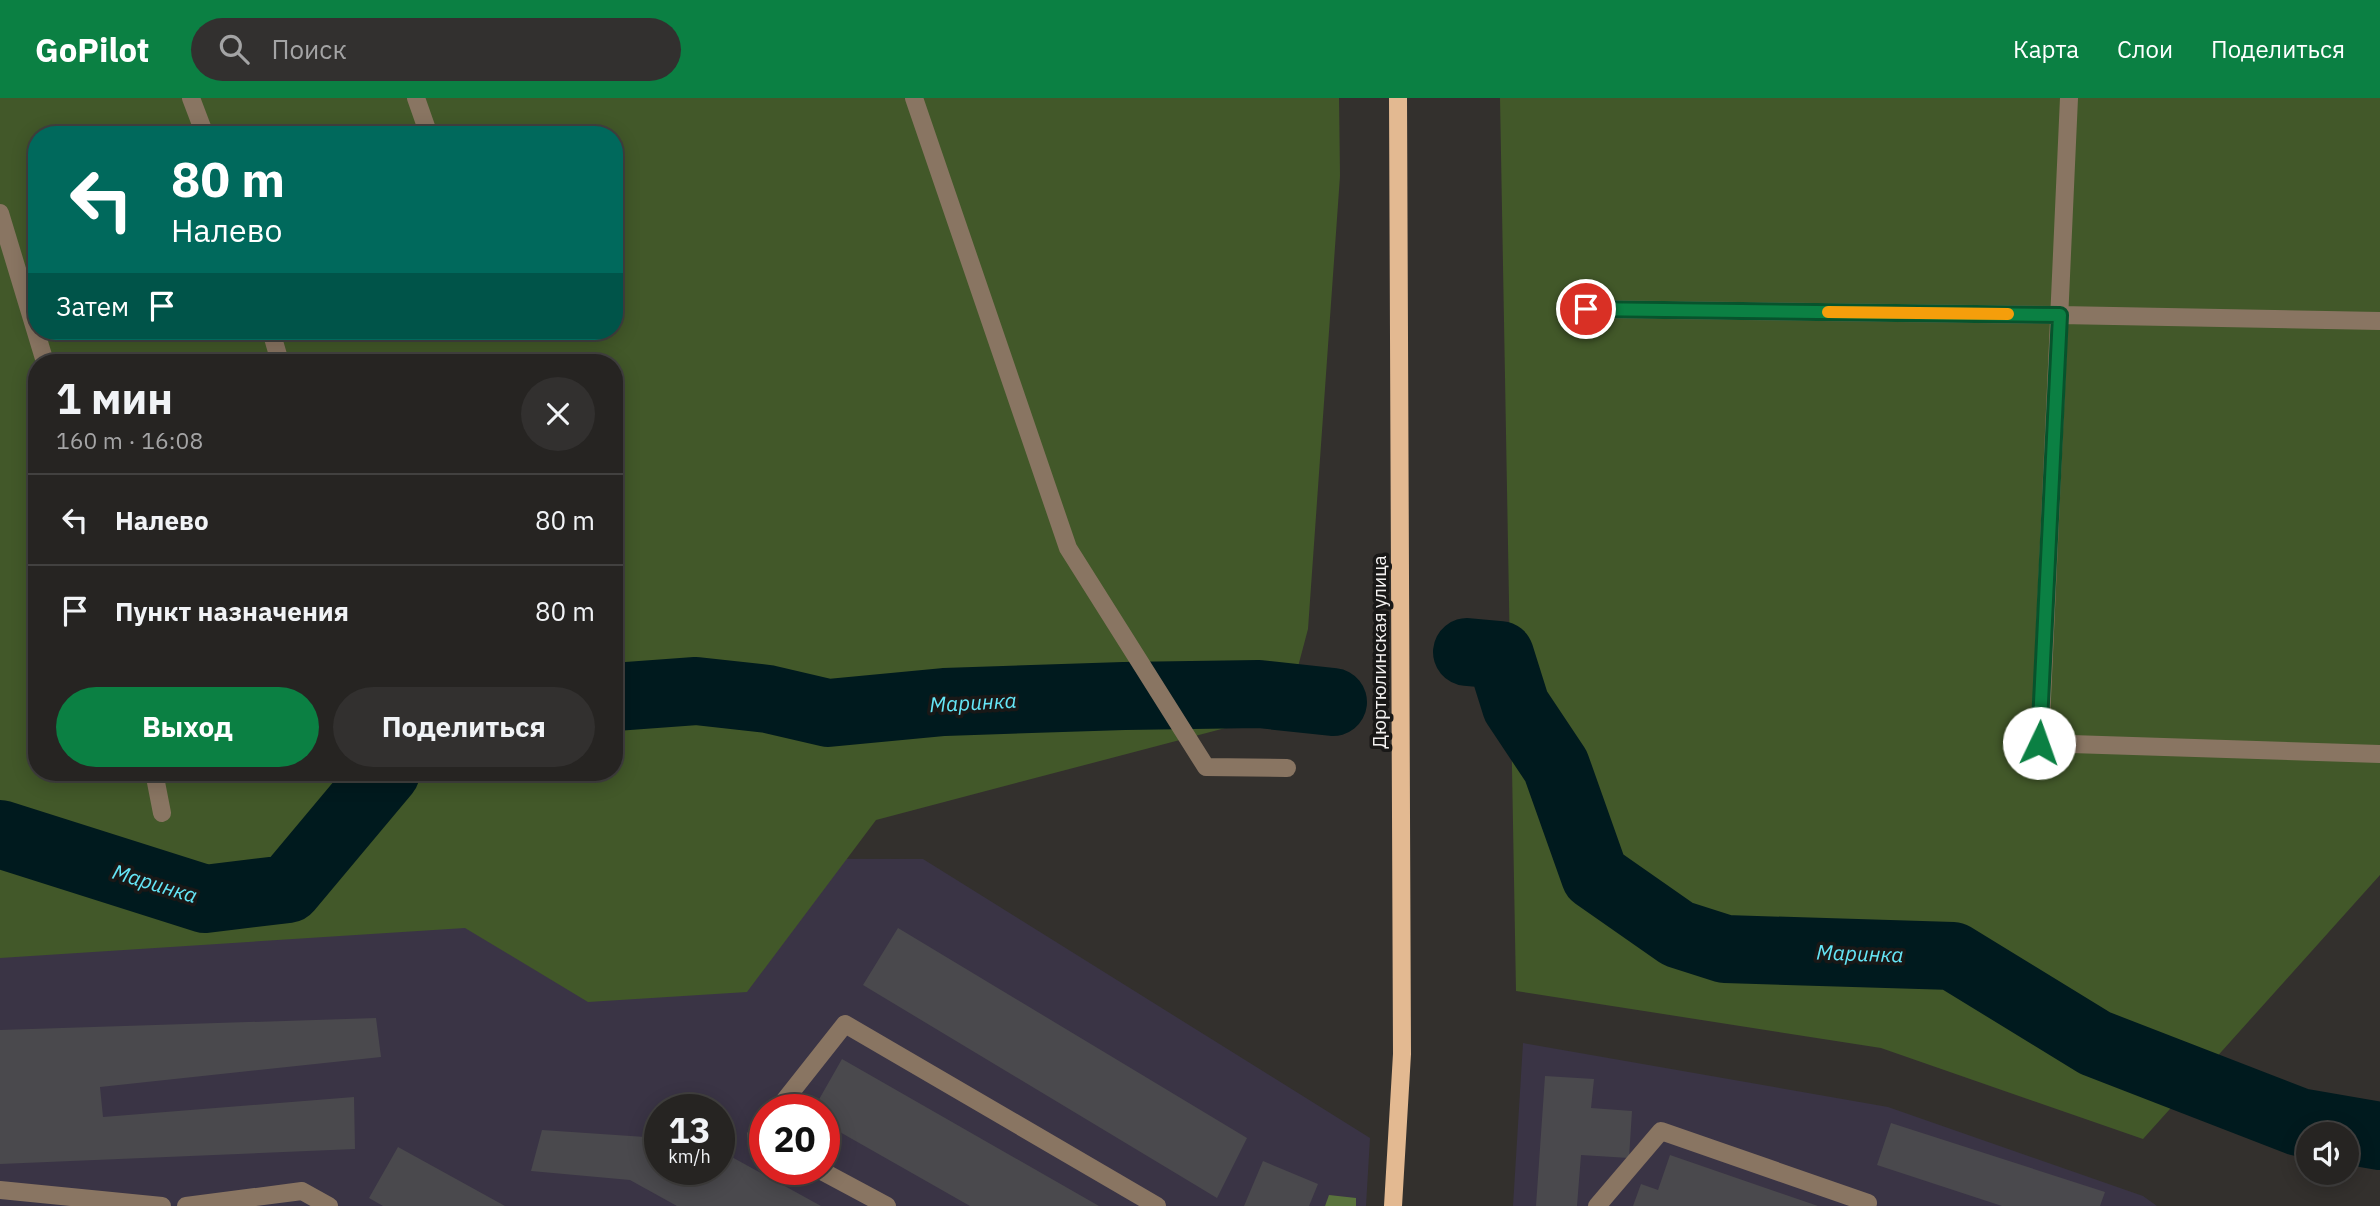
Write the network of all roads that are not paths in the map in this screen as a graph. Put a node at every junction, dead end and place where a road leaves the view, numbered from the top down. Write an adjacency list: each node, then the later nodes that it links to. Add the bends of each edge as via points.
1 (191, 98): 6 (lane)
2 (416, 98): 7 (lane)
3 (914, 98): 14 (lane, via 1068,548 1206,766)
4 (1398, 98): 26 (main road, Дюртюлинская улица, via 1402,1054)
5 (2070, 98): 11 (lane)
6 (202, 126)
7 (426, 126)
8 (0, 213): 9 (lane)
9 (28, 306)
10 (1586, 309): 11 (lane)
11 (2060, 315): 12 (lane); 13 (lane, via 2039,743)
12 (2380, 321)
13 (2380, 754)
14 (1287, 768)
15 (156, 781): 16 (lane)
16 (162, 813)
17 (790, 1094): 25 (lane, via 845,1024)
18 (840, 1181): 24 (lane)
19 (0, 1190): 21 (lane)
20 (1868, 1203): 27 (lane, via 1661,1131)
21 (162, 1206)
22 (187, 1206): 23 (lane, via 302,1191)
23 (329, 1206)
24 (887, 1206)
25 (1157, 1206)
26 (1393, 1206)
27 (1597, 1206)

